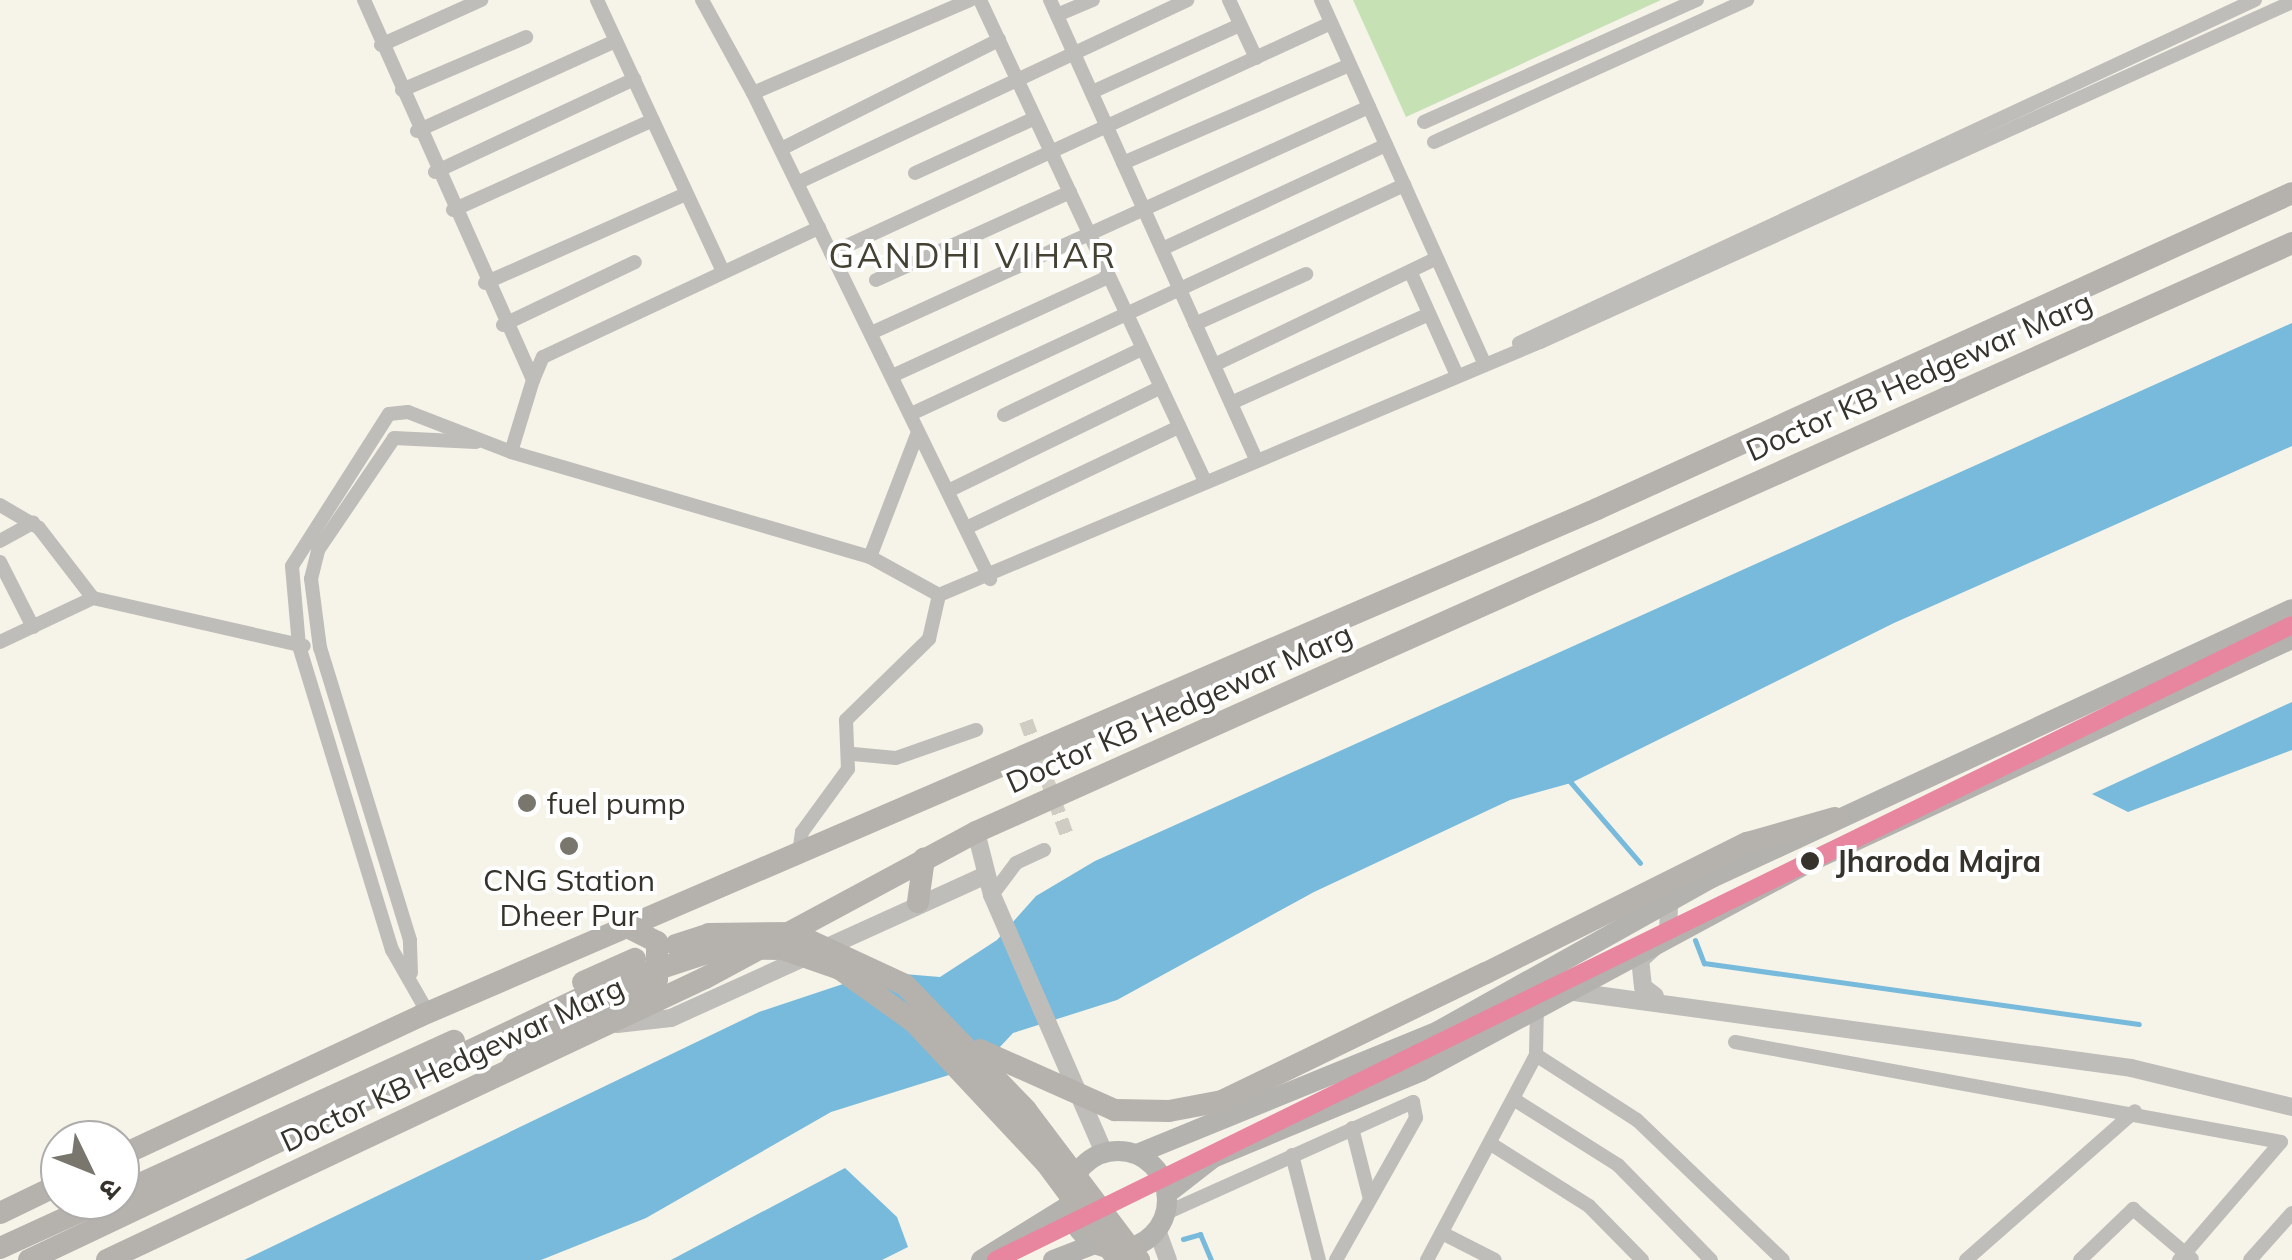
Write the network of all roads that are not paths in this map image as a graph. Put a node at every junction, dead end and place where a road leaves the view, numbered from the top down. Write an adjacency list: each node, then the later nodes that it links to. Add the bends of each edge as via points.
1 (364, 0): 22 (street)
2 (481, 0): 22 (street)
3 (597, 0): 21 (street)
4 (702, 0): 29 (street)
5 (970, 0): 29 (street)
6 (980, 0): 20 (street)
7 (1050, 0): 16 (street)
8 (1093, 0): 16 (street)
9 (1188, 0): 23 (street)
10 (1229, 0): 18 (street)
11 (1321, 0): 17 (street)
12 (1696, 0): 34 (street)
13 (1746, 0): 37 (street)
14 (2255, 0): 70 (street)
15 (2292, 2): 70 (street)
16 (1057, 15): 23 (street)
17 (1331, 23): 24 (street); 25 (street)
18 (1240, 26): 24 (street); 30 (street)
19 (526, 36): 28 (street)
20 (999, 40): 26 (street); 39 (street)
21 (615, 41): 27 (street); 36 (street)
22 (381, 45): 28 (street)
23 (1073, 51): 26 (street); 30 (street)
24 (1256, 58): 35 (street)
25 (1350, 65): 31 (street); 41 (street)
26 (1016, 76): 32 (street); 44 (street)
27 (634, 79): 33 (street); 42 (street)
28 (402, 90): 36 (street)
29 (753, 92): 39 (street)
30 (1092, 92): 35 (street)
31 (1369, 107): 38 (street); 49 (street)
32 (1035, 118): 40 (street); 43 (street)
33 (653, 120): 48 (street); 50 (street)
34 (1424, 122)
35 (1107, 127): 40 (street); 41 (street)
36 (417, 131): 42 (street)
37 (1434, 142)
38 (1386, 145): 45 (street); 54 (street)
39 (781, 150): 44 (street)
40 (1051, 152): 46 (street); 55 (street)
41 (1124, 163): 49 (street)
42 (435, 172): 50 (street)
43 (915, 173)
44 (797, 183): 51 (street)
45 (1404, 184): 56 (street); 64 (street)
46 (1070, 192): 52 (street); 62 (street)
47 (2292, 193): 109 (highway, Doctor KB Hedgewar Marg)
48 (686, 194): 58 (street); 63 (street)
49 (1142, 204): 52 (street); 54 (street)
50 (453, 210): 63 (street)
51 (819, 228): 55 (street); 58 (street)
52 (1087, 228): 61 (street); 69 (street)
53 (2292, 243): 107 (highway, Doctor KB Hedgewar Marg)
54 (1162, 249): 64 (street)
55 (831, 253): 69 (street)
56 (1437, 258): 60 (street); 72 (street)
57 (634, 262): 68 (street)
58 (723, 271): 76 (street, via 543,357)
59 (1306, 274): 67 (street)
60 (1411, 274): 66 (street); 73 (street)
61 (1108, 277): 65 (street); 75 (street)
62 (876, 280)
63 (485, 283): 68 (street)
64 (1180, 290): 65 (street); 67 (street)
65 (1126, 314): 71 (street); 79 (street)
66 (1429, 314): 74 (street); 78 (street)
67 (1195, 324): 73 (street)
68 (503, 325): 76 (street)
69 (871, 333): 75 (street)
70 (1518, 344): 72 (street)
71 (1142, 349): 77 (street); 80 (street)
72 (1482, 359): 74 (street)
73 (1214, 365): 78 (street)
74 (1456, 371): 85 (street)
75 (892, 376): 79 (street)
76 (533, 380): 84 (street)
77 (1161, 387): 81 (street); 87 (street)
78 (1231, 403): 85 (street)
79 (910, 414): 82 (street)
80 (1004, 415)
81 (1180, 427): 86 (street); 90 (street)
82 (918, 432): 87 (street); 92 (street)
83 (476, 442): 84 (street); 102 (street, via 408,412 378,424 292,566); 103 (street, via 401,436 386,445 318,550 311,579)
84 (511, 452): 92 (street)
85 (1255, 456): 86 (street)
86 (1204, 479): 94 (street)
87 (948, 490): 90 (street)
88 (0, 505): 89 (street)
89 (34, 523): 91 (street); 97 (street)
90 (966, 528): 94 (street)
91 (0, 541)
92 (870, 557): 96 (street)
93 (0, 562): 95 (street)
94 (990, 579): 96 (street)
95 (6, 588): 99 (street)
96 (940, 595): 105 (street, via 929,638 846,720)
97 (93, 598): 99 (street); 102 (street)
98 (2292, 609): 106 (main road)
99 (33, 627): 101 (street)
100 (2292, 639): 116 (main road)
101 (0, 642)
102 (299, 646): 103 (street); 117 (street, via 392,950)
103 (320, 648): 117 (street, via 410,940)
104 (976, 730): 105 (street, via 896,758)
105 (853, 754): 109 (street, via 802,832)
106 (1836, 818): 114 (main road); 124 (highway, bridge, via 1747,844 1222,1101 1169,1111 1115,1110)
107 (976, 832): 110 (highway, Doctor KB Hedgewar Marg); 111 (street)
108 (1044, 850): 112 (street, via 1016,863)
109 (799, 856): 115 (highway, Doctor KB Hedgewar Marg)
110 (924, 858): 113 (highway); 122 (highway, Doctor KB Hedgewar Marg)
111 (986, 875): 112 (street); 113 (street)
112 (992, 895): 134 (street)
113 (918, 902): 122 (street, via 671,1018)
114 (1669, 902): 116 (street); 135 (main road, via 1438,1032)
115 (630, 928): 121 (highway, Doctor KB Hedgewar Marg); 126 (highway, via 657,942 657,979 539,1036)
116 (1668, 935): 118 (main road); 119 (street, via 1640,960 1643,987)
117 (411, 973): 121 (street)
118 (1561, 990): 119 (street); 120 (main road)
119 (1655, 996): 128 (street, via 2131,1068)
120 (1537, 1004): 125 (street); 141 (main road, via 1422,1071 1213,1158)
121 (428, 1013): 133 (highway, Doctor KB Hedgewar Marg)
122 (604, 1026): 126 (highway, Doctor KB Hedgewar Marg)
123 (1735, 1042): 129 (street)
124 (968, 1044): 137 (highway, bridge, via 905,985 834,946 793,933 709,934 635,959); 154 (highway, bridge, via 1104,1204)
125 (1536, 1054): 127 (street); 149 (street, via 1637,1120)
126 (506, 1072): 151 (highway, Doctor KB Hedgewar Marg)
127 (1515, 1100): 132 (street); 161 (street, via 1618,1165)
128 (2292, 1106)
129 (2135, 1110): 131 (street); 162 (street)
130 (1352, 1128): 136 (street); 139 (street); 139 (street, via 1416,1106)
131 (2287, 1137): 150 (street)
132 (1492, 1144): 145 (street); 160 (street, via 1589,1206)
133 (140, 1147)
134 (1104, 1153): 135 (main road); 140 (main road, via 1078,1170)
135 (1137, 1154): 141 (main road)
136 (1292, 1155): 141 (street); 156 (street)
137 (140, 1184)
138 (40, 1194): 142 (highway)
139 (1370, 1199): 157 (street)
140 (1068, 1206): 148 (main road); 152 (main road)
141 (1164, 1212): 148 (main road, via 1124,1250); 155 (street)
142 (0, 1213)
143 (2292, 1213): 164 (street)
144 (78, 1220): 146 (highway)
145 (1442, 1233): 158 (street); 159 (street)
146 (41, 1246): 147 (highway); 148 (highway, bridge, via 606,986 691,954 752,947 813,956 890,1000 1046,1163)
147 (0, 1248)
148 (1107, 1253): 153 (main road)
149 (1777, 1258)
150 (2186, 1258): 163 (street, via 2133,1208)
151 (107, 1260)
152 (981, 1260)
153 (1053, 1260)
154 (1138, 1260)
155 (1168, 1260)
156 (1318, 1260)
157 (1336, 1260)
158 (1427, 1260)
159 (1495, 1260)
160 (1642, 1260)
161 (1711, 1260)
162 (1966, 1260)
163 (2080, 1260)
164 (2250, 1260)

